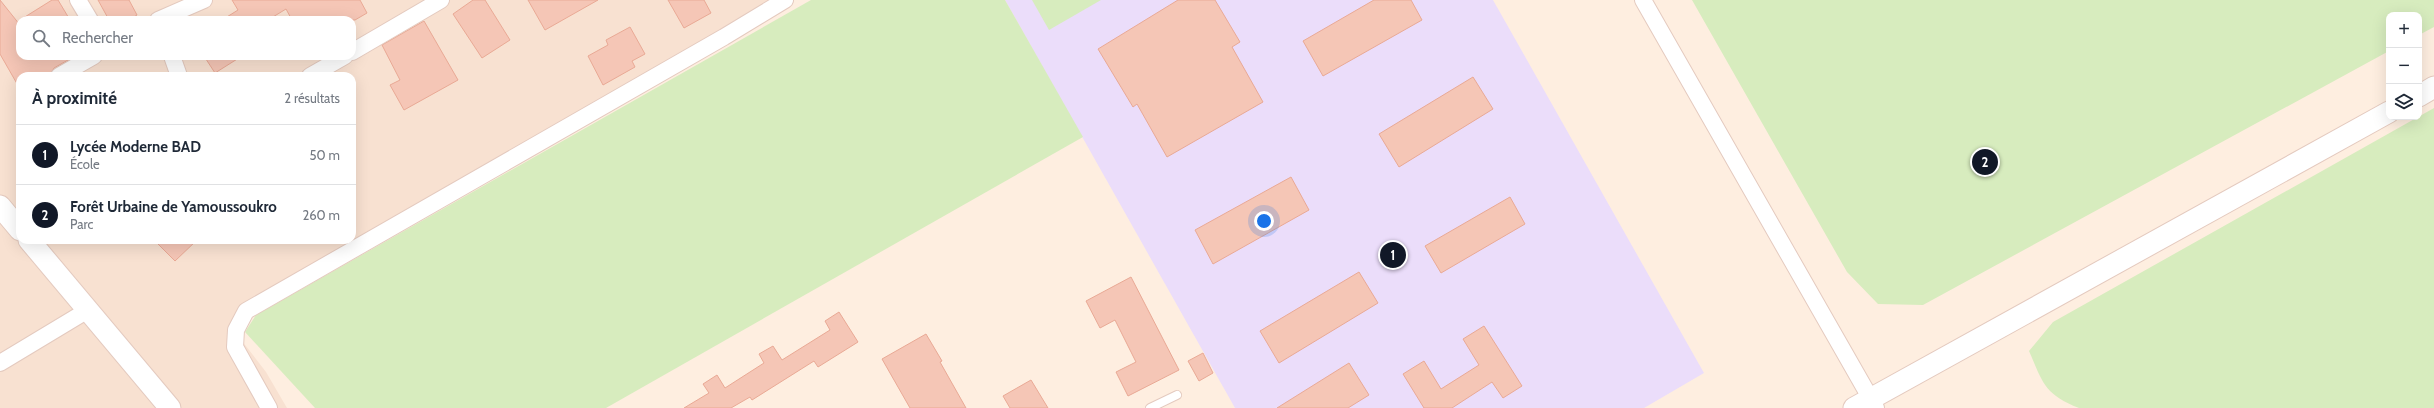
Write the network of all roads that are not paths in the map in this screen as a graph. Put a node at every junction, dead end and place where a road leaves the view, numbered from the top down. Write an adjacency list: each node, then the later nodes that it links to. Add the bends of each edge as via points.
1 (78, 0): 6 (street)
2 (204, 0): 7 (street)
3 (442, 0): 8 (street)
4 (785, 0): 26 (street, via 718,41 246,311 236,330 235,347)
5 (1643, 0): 24 (street)
6 (88, 16)
7 (167, 16)
8 (356, 50)
9 (87, 60): 12 (street)
10 (173, 60): 13 (street)
11 (338, 60): 14 (street)
12 (66, 72)
13 (178, 72)
14 (317, 72)
15 (2434, 87): 16 (street)
16 (2422, 94)
17 (2386, 114): 24 (street)
18 (0, 206): 19 (street)
19 (16, 225)
20 (32, 244): 21 (street)
21 (88, 310): 22 (street); 25 (street)
22 (0, 363)
23 (1177, 395): 27 (lane)
24 (1867, 405)
25 (170, 408)
26 (269, 408)
27 (1150, 408)

